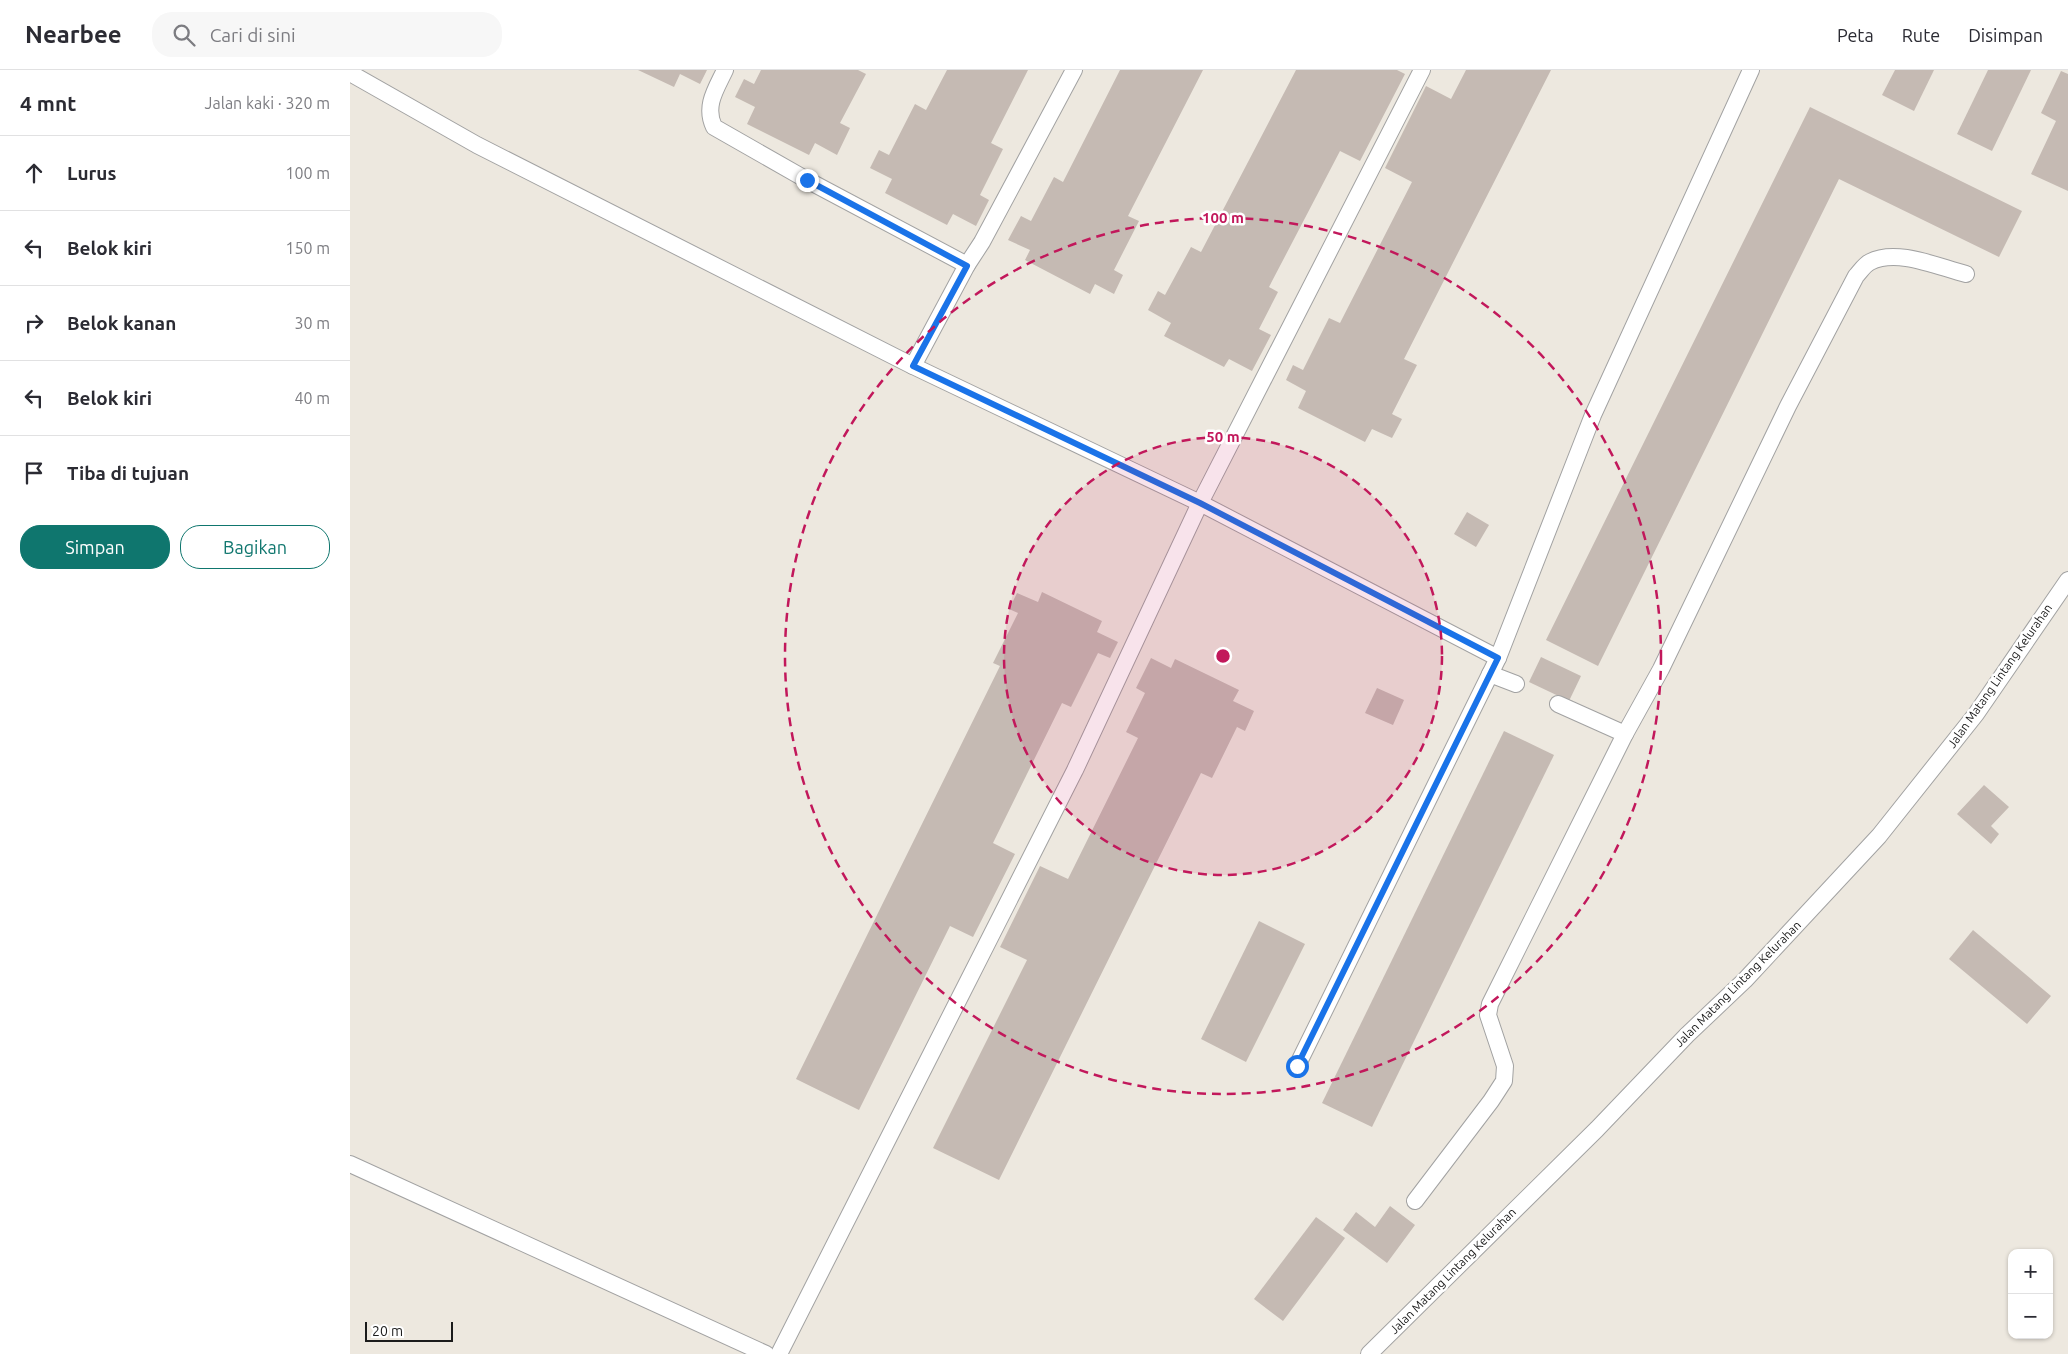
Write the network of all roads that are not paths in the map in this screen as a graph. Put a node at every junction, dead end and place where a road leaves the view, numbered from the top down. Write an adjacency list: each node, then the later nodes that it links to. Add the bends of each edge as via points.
1 (725, 70): 6 (lane, via 709,103 714,126)
2 (1074, 70): 6 (lane)
3 (1422, 70): 9 (lane)
4 (1751, 70): 11 (lane, via 1594,415)
5 (350, 73): 8 (lane, via 477,145)
6 (967, 266): 8 (lane)
7 (1966, 274): 15 (lane, via 1889,257 1869,262 1856,276 1788,406 1661,669)
8 (913, 366): 9 (lane)
9 (1200, 503): 11 (lane); 20 (lane, via 1075,770)
10 (2068, 580): 21 (lane, Jalan Matang Lintang Kelurahan, via 1976,714 1879,836 1745,980)
11 (1498, 658): 12 (lane)
12 (1490, 674): 13 (lane); 16 (lane)
13 (1516, 684)
14 (1558, 704): 15 (lane)
15 (1625, 734): 18 (lane, via 1490,1004 1488,1015 1505,1066 1504,1080)
16 (1297, 1066)
17 (350, 1164): 19 (lane)
18 (1415, 1201)
19 (766, 1354)
20 (779, 1354)
21 (1369, 1354)

